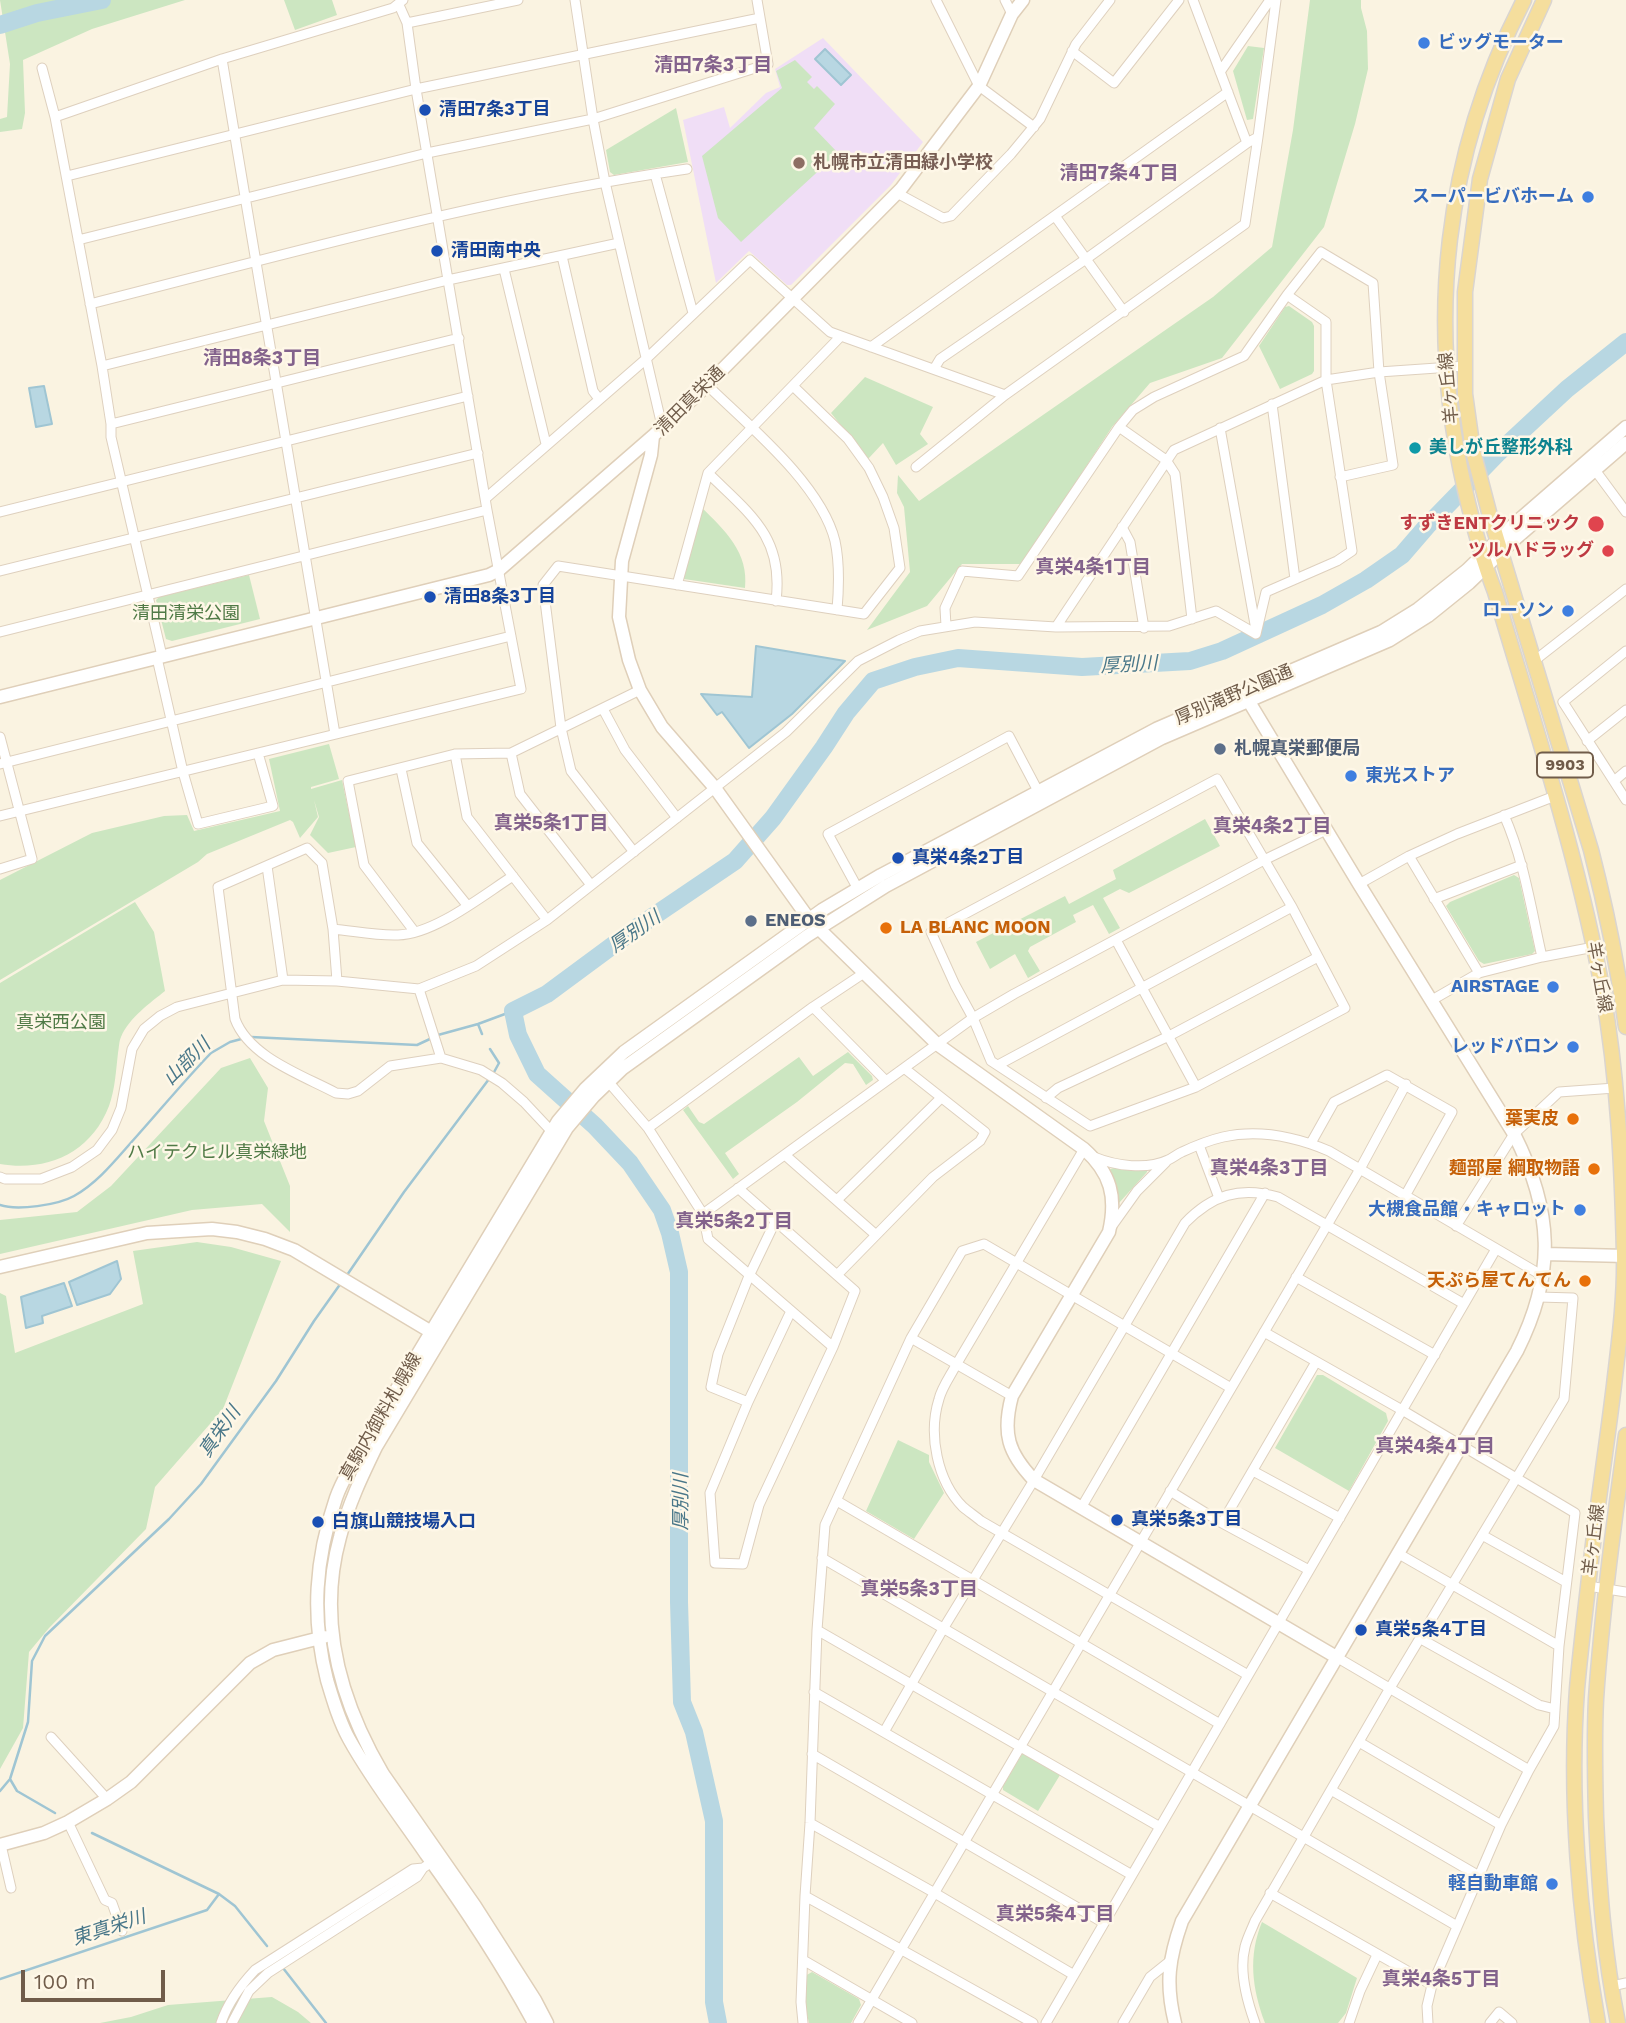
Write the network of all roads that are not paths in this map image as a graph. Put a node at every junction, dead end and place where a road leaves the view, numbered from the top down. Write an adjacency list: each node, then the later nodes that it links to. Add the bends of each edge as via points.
1 (518, 0): 17 (street)
2 (575, 0): 19 (street)
3 (757, 0): 16 (street)
4 (936, 0): 23 (street)
5 (1005, 0): 15 (street)
6 (1023, 0): 15 (street, 清田真栄通)
7 (1110, 0): 18 (street)
8 (1179, 0): 18 (street, via 1114,83)
9 (1193, 0): 22 (street)
10 (1270, 0): 22 (street)
11 (1276, 0): 30 (street)
12 (1524, 0): 60 (main road, 羊ヶ丘線 / 9903, via 1478,106 1459,181 1448,251)
13 (1544, 0): 59 (main road, 羊ヶ丘線 / 9903, via 1508,79 1480,179 1465,292)
14 (401, 2): 17 (street); 20 (street)
15 (1012, 14): 23 (street, 清田真栄通)
16 (760, 18): 19 (street); 27 (street, via 768,64)
17 (407, 23): 24 (street)
18 (1072, 51): 28 (street)
19 (583, 54): 24 (street); 27 (street)
20 (222, 59): 26 (street); 29 (street)
21 (42, 68): 26 (street)
22 (1220, 72): 25 (street)
23 (979, 86): 28 (street); 37 (street, 清田真栄通)
24 (416, 89): 29 (street); 32 (street)
25 (1227, 92): 31 (street); 39 (street)
26 (55, 117): 35 (street)
27 (593, 118): 32 (street); 36 (street)
28 (1034, 127): 37 (street, via 951,216 943,218)
29 (234, 134): 35 (street); 38 (street)
30 (1258, 137): 31 (street); 51 (street, via 1245,224)
31 (1247, 143): 44 (street)
32 (426, 153): 38 (street); 40 (street)
33 (687, 169): 34 (street)
34 (655, 174): 36 (street); 52 (street)
35 (67, 176): 41 (street)
36 (605, 182): 40 (street); 42 (street)
37 (897, 193): 49 (street, 清田真栄通)
38 (246, 198): 41 (street); 45 (street)
39 (1055, 216): 44 (street); 56 (street)
40 (437, 217): 45 (street); 47 (street)
41 (78, 240): 50 (street)
42 (619, 243): 43 (street); 57 (street)
43 (562, 256): 46 (street); 69 (street, via 593,391)
44 (1086, 259): 51 (street); 61 (street, via 940,359)
45 (256, 262): 50 (street); 53 (street)
46 (504, 269): 47 (street); 80 (street)
47 (448, 280): 53 (street); 55 (street)
48 (1286, 295): 62 (street, via 1321,252 1373,283); 63 (street, via 1326,322); 73 (street, via 1244,356 1154,397 1133,410)
49 (793, 299): 52 (street, via 750,260); 54 (street, via 830,332); 65 (street, 清田真栄通)
50 (90, 303): 58 (street)
51 (1124, 312): 67 (street)
52 (693, 313): 57 (street)
53 (267, 326): 58 (street); 64 (street)
54 (841, 336): 56 (street); 66 (street)
55 (459, 338): 64 (street); 68 (street)
56 (871, 346): 61 (street)
57 (646, 359): 69 (street); 72 (street)
58 (102, 366): 71 (street)
59 (1466, 366): 60 (street); 95 (main road, 羊ヶ丘線 / 9903, via 1465,394 1474,451)
60 (1446, 368): 62 (street); 97 (main road, 羊ヶ丘線 / 9903, via 1460,465)
61 (934, 369): 67 (street)
62 (1379, 372): 63 (street); 86 (street, via 1393,466)
63 (1326, 380): 70 (street); 86 (street)
64 (277, 382): 71 (street); 78 (street)
65 (706, 385): 72 (street, 清田真栄通); 75 (street)
66 (793, 386): 75 (street); 106 (street, via 848,439 869,468 894,528 900,568 864,614)
67 (1006, 395): 83 (street)
68 (468, 396): 78 (street); 81 (street)
69 (599, 399): 80 (street)
70 (1272, 404): 76 (street); 101 (street)
71 (111, 424): 87 (street)
72 (662, 426): 77 (street, 清田真栄通)
73 (1119, 427): 82 (street); 109 (street, via 1018,576 962,571 945,608)
74 (1626, 427): 95 (street, 厚別滝野公園通)
75 (751, 428): 85 (street); 106 (street, via 816,498 835,539 840,580)
76 (1220, 428): 82 (street, via 1174,450); 113 (street)
77 (653, 436): 98 (street); 100 (street, 清田真栄通)
78 (285, 440): 87 (street); 88 (street)
79 (1626, 443): 84 (street, 厚別滝野公園通)
80 (546, 444): 89 (street)
81 (478, 453): 88 (street); 89 (street)
82 (1166, 460): 93 (street); 108 (street, via 1174,474)
83 (916, 467)
84 (1595, 471): 92 (street); 95 (street, 厚別滝野公園通)
85 (708, 473): 102 (street); 105 (street, via 756,520 770,542 778,571)
86 (1340, 477): 101 (street, via 1352,551)
87 (122, 481): 91 (street); 94 (street)
88 (296, 498): 94 (street); 96 (street)
89 (486, 498): 90 (street)
90 (488, 510): 96 (street); 98 (street)
91 (0, 512)
92 (1626, 512)
93 (1122, 527): 110 (street); 111 (street, via 1130,542)
94 (136, 538): 99 (street); 104 (street)
95 (1499, 547): 97 (street, 厚別滝野公園通); 117 (main road, 羊ヶ丘線 / 9903)
96 (306, 555): 104 (street); 107 (street)
97 (1484, 562): 120 (street, 厚別滝野公園通, via 1469,583 1390,640); 139 (main road, 羊ヶ丘線 / 9903)
98 (499, 570): 107 (street); 114 (street)
99 (0, 571)
100 (620, 576): 102 (street); 119 (street, 清田真栄通, via 619,617); 125 (street, via 558,566 542,585)
101 (1295, 579): 113 (street, via 1266,592)
102 (677, 585): 105 (street)
103 (1626, 589): 117 (street)
104 (148, 595): 112 (street); 116 (street)
105 (776, 601): 106 (street)
106 (837, 610)
107 (316, 618): 116 (street); 118 (street)
108 (1192, 619): 111 (street); 113 (street, via 1216,611)
109 (946, 626): 110 (street, via 975,622); 137 (street, via 920,631 858,661 786,732)
110 (1056, 627): 111 (street)
111 (1144, 628)
112 (0, 632)
113 (1256, 634)
114 (511, 636): 118 (street); 126 (street, via 521,688)
115 (1626, 651): 128 (street, via 1563,702)
116 (159, 657): 121 (street); 124 (street)
117 (1534, 661): 175 (main road, 羊ヶ丘線 / 9903, via 1591,850)
118 (326, 681): 124 (street); 126 (street)
119 (640, 690): 122 (street); 137 (street, 清田真栄通, via 662,727)
120 (1246, 696): 138 (street, 厚別滝野公園通, via 1156,729); 145 (street); 160 (street, 厚別滝野公園通)
121 (0, 697)
122 (603, 709): 125 (street); 144 (street, via 625,750)
123 (1626, 710): 128 (street)
124 (172, 721): 132 (street); 135 (street)
125 (561, 728): 129 (street); 146 (street, via 571,771)
126 (335, 734): 130 (street)
127 (0, 737): 132 (street)
128 (1587, 741): 136 (street)
129 (512, 752): 131 (street); 154 (street, via 520,794)
130 (258, 753): 135 (street); 135 (street, via 273,806 198,824)
131 (455, 754): 133 (street); 152 (street, via 467,817)
132 (3, 763): 141 (street)
133 (401, 769): 157 (street, via 417,844); 162 (street, via 348,781 364,865)
134 (1626, 771): 136 (street)
135 (183, 772): 141 (street)
136 (1614, 781): 140 (street)
137 (715, 788): 144 (street); 160 (street, 清田真栄通)
138 (1038, 791): 155 (street, 厚別滝野公園通); 155 (street, via 1009,736 828,834)
139 (1555, 796): 142 (street); 164 (main road, 羊ヶ丘線 / 9903)
140 (1626, 800)
141 (19, 811): 143 (street); 151 (street, via 32,859)
142 (1504, 815): 147 (street); 149 (street)
143 (0, 816)
144 (677, 818): 146 (street)
145 (1326, 830): 148 (street); 153 (street)
146 (634, 852): 154 (street)
147 (1409, 856): 153 (street); 156 (street)
148 (1264, 860): 158 (street); 163 (street); 178 (street, via 1217,779 931,932)
149 (1521, 864): 156 (street); 166 (street)
150 (267, 866): 161 (street, via 307,848 322,863); 169 (street); 173 (street, via 218,887)
151 (0, 869)
152 (513, 876): 157 (street); 159 (street)
153 (1359, 884): 176 (street)
154 (591, 886): 159 (street)
155 (858, 889): 160 (street, 厚別滝野公園通)
156 (1434, 899): 168 (street)
157 (467, 905): 162 (street, via 445,921)
158 (1292, 907): 165 (street); 171 (street)
159 (547, 920): 172 (street, via 476,966)
160 (813, 923): 167 (street, 清田真栄通); 185 (street, 真駒内御料札幌線, via 624,1052)
161 (333, 929): 162 (street, via 400,935); 170 (street)
162 (414, 932)
163 (1116, 940): 171 (street); 178 (street)
164 (1594, 947): 166 (street); 174 (main road, 羊ヶ丘線 / 9903)
165 (1318, 957): 180 (street); 188 (street, via 1345,1008)
166 (1542, 957): 168 (street)
167 (864, 973): 177 (street); 181 (street, 清田真栄通)
168 (1479, 973): 176 (street)
169 (284, 980): 170 (street); 173 (street)
170 (337, 981): 172 (street)
171 (1142, 986): 180 (street); 183 (street)
172 (419, 989): 182 (street)
173 (232, 993): 182 (street, via 239,1030 254,1047 336,1093 358,1091 390,1066); 201 (street, via 177,1007 144,1029 131,1049 121,1108 97,1150 72,1167 41,1179)
174 (1603, 995): 175 (street); 189 (main road, 羊ヶ丘線 / 9903)
175 (1624, 995): 179 (main road, 羊ヶ丘線 / 9903)
176 (1432, 1000): 194 (street)
177 (813, 1007): 186 (street); 192 (street)
178 (973, 1018): 181 (street); 183 (street, via 991,1061)
179 (1626, 1027)
180 (1169, 1036): 188 (street); 191 (street, via 1058,1088)
181 (937, 1044): 184 (street); 197 (street, 清田真栄通)
182 (440, 1054): 193 (street, via 502,1083)
183 (998, 1065): 191 (street)
184 (904, 1068): 186 (street); 190 (street)
185 (604, 1077): 192 (street); 193 (street, 真駒内御料札幌線)
186 (886, 1082): 198 (street)
187 (1406, 1084): 195 (street, via 1387,1074 1334,1102); 200 (street); 204 (street, via 1452,1112)
188 (1196, 1087): 191 (street, via 1090,1126)
189 (1615, 1088): 194 (street, via 1559,1092); 215 (main road, 羊ヶ丘線 / 9903)
190 (941, 1098): 206 (street); 212 (street, via 985,1132)
191 (1046, 1098)
192 (648, 1128): 207 (street)
193 (559, 1130): 228 (street, 真駒内御料札幌線)
194 (1514, 1134): 210 (street); 214 (street, via 1539,1194)
195 (1311, 1143): 196 (street, via 1247,1134); 200 (street)
196 (1199, 1146): 199 (street); 205 (street)
197 (1088, 1153): 199 (street, via 1110,1164 1133,1167); 211 (street, via 1104,1171 1111,1189); 216 (street)
198 (785, 1156): 202 (street); 206 (street)
199 (1168, 1161): 211 (street, via 1137,1191)
200 (1360, 1169): 204 (street); 209 (street)
201 (0, 1177)
202 (738, 1188): 207 (street); 208 (street)
203 (1265, 1193): 205 (street, via 1242,1191); 209 (street); 231 (street)
204 (1405, 1196): 210 (street)
205 (1219, 1198): 226 (street, via 1185,1223)
206 (837, 1200): 212 (street)
207 (703, 1214): 219 (street, via 708,1239)
208 (775, 1222): 218 (street); 219 (street)
209 (1327, 1224): 221 (street); 224 (street)
210 (1456, 1226): 213 (street)
211 (1109, 1232): 222 (street)
212 (876, 1235): 218 (street)
213 (1496, 1249): 220 (street); 224 (street)
214 (1545, 1254): 215 (street); 220 (street)
215 (1625, 1256): 258 (main road, 羊ヶ丘線 / 9903, via 1620,1338)
216 (1016, 1263): 222 (street); 229 (street, via 984,1244 962,1251); 234 (street)
217 (0, 1267): 228 (street, via 147,1233 237,1232 294,1250)
218 (837, 1275): 230 (street, via 855,1292)
219 (749, 1276): 225 (street); 237 (street, via 718,1354 711,1387)
220 (1543, 1276): 223 (street)
221 (1296, 1277): 227 (street); 232 (street)
222 (1072, 1294): 226 (street); 236 (street)
223 (1539, 1297): 240 (street, via 1517,1351); 242 (street, via 1573,1298 1564,1399)
224 (1464, 1304): 232 (street)
225 (791, 1311): 230 (street); 237 (street)
226 (1123, 1325): 231 (street); 243 (street)
227 (1264, 1332): 233 (street); 235 (street)
228 (436, 1334): 265 (street, 真駒内御料札幌線, via 356,1489 333,1567); 266 (street, 真駒内御料札幌線, via 357,1455 337,1495 318,1579)
229 (911, 1338): 234 (street); 245 (street)
230 (833, 1347): 237 (street, via 759,1506 743,1564 715,1563 710,1493)
231 (1171, 1354): 235 (street); 246 (street)
232 (1435, 1355): 238 (street)
233 (1316, 1362): 238 (street); 241 (street)
234 (956, 1364): 236 (street); 249 (street, via 939,1398 934,1425 936,1455 945,1481 962,1506)
235 (1231, 1388): 244 (street)
236 (1012, 1396): 243 (street, via 1007,1434 1013,1454)
237 (748, 1402)
238 (1402, 1410): 240 (street); 247 (street)
239 (1626, 1435): 259 (main road, 羊ヶ丘線)
240 (1462, 1447): 242 (street); 252 (street)
241 (1253, 1471): 247 (street); 248 (street)
242 (1518, 1479): 250 (street); 256 (street, via 1575,1513)
243 (1034, 1480): 246 (street); 249 (street)
244 (1170, 1491): 248 (street); 251 (street)
245 (837, 1501): 253 (street, via 825,1525); 255 (street)
246 (1081, 1508): 251 (street)
247 (1340, 1518): 254 (street)
248 (1222, 1523): 254 (street)
249 (1001, 1533): 255 (street); 261 (street)
250 (1482, 1535): 256 (street); 257 (street)
251 (1139, 1543): 261 (street); 262 (street)
252 (1398, 1555): 257 (street); 270 (street)
253 (822, 1558): 263 (street); 264 (street)
254 (1309, 1570): 262 (street)
255 (972, 1580): 263 (street); 268 (street)
256 (1566, 1582): 269 (street)
257 (1451, 1586): 267 (street); 269 (street)
258 (1588, 1586): 259 (street); 330 (main road, 羊ヶ丘線 / 9903, via 1577,1692 1575,1772 1579,1874)
259 (1606, 1588): 260 (street); 311 (main road, 羊ヶ丘線, via 1596,1702 1598,1863)
260 (1626, 1591)
261 (1108, 1595): 268 (street); 271 (street)
262 (1279, 1623): 270 (street); 271 (street)
263 (943, 1629): 272 (street); 275 (street)
264 (817, 1630): 272 (street); 274 (street)
265 (331, 1636): 266 (street); 296 (street, 真駒内御料札幌線, via 342,1684 368,1748)
266 (318, 1639): 287 (street, via 273,1650 250,1663 131,1782); 296 (street, 真駒内御料札幌線, via 348,1738)
267 (1421, 1639): 273 (street); 276 (street, via 1539,1706)
268 (1080, 1643): 275 (street); 277 (street)
269 (1559, 1646): 276 (street)
270 (1338, 1658): 273 (street); 288 (street)
271 (1248, 1675): 277 (street)
272 (912, 1684): 278 (street); 281 (street)
273 (1390, 1688): 280 (street); 283 (street)
274 (814, 1692): 278 (street); 282 (street)
275 (1052, 1692): 281 (street); 284 (street)
276 (1555, 1709): 283 (street, via 1554,1726)
277 (1220, 1724): 284 (street)
278 (884, 1732): 286 (street)
279 (51, 1737): 287 (street)
280 (1359, 1742): 285 (street); 291 (street)
281 (1019, 1747): 286 (street); 292 (street)
282 (812, 1754): 290 (street); 294 (street)
283 (1529, 1769): 291 (street)
284 (1192, 1772): 288 (street); 292 (street)
285 (1331, 1790): 293 (street); 298 (street)
286 (991, 1795): 294 (street); 297 (street)
287 (107, 1800): 289 (street)
288 (1251, 1806): 293 (street); 309 (street, via 1182,1920)
289 (68, 1822): 295 (street); 305 (street)
290 (810, 1823): 300 (street); 302 (street)
291 (1501, 1825): 298 (street)
292 (1160, 1827): 297 (street)
293 (1305, 1838): 301 (street); 304 (street)
294 (963, 1841): 300 (street); 303 (street)
295 (0, 1845): 299 (street)
296 (432, 1862): 314 (street, via 413,1869 255,1970 240,1986); 315 (street, via 417,1877 268,1973 249,1991); 316 (street, 真駒内御料札幌線, via 486,1940); 317 (street, 真駒内御料札幌線, via 500,1944)
297 (1132, 1875): 303 (street)
298 (1479, 1876): 304 (street)
299 (11, 1888)
300 (933, 1892): 306 (street); 310 (street)
301 (1270, 1893): 307 (street); 325 (street, via 1244,1948 1246,1997)
302 (805, 1896): 306 (street); 308 (street)
303 (1104, 1923): 310 (street)
304 (1457, 1926): 312 (street)
305 (122, 1931)
306 (900, 1949): 313 (street); 321 (street)
307 (1377, 1955): 312 (street); 326 (street)
308 (803, 1960): 313 (street); 318 (street)
309 (1170, 1961): 323 (street, via 1150,1978); 324 (street)
310 (1074, 1975): 322 (street)
311 (1619, 1984): 331 (main road, 羊ヶ丘線)
312 (1432, 1985): 327 (street)
313 (871, 2000): 319 (street); 320 (street)
314 (221, 2023)
315 (232, 2023)
316 (534, 2023)
317 (547, 2023)
318 (803, 2023)
319 (858, 2023)
320 (912, 2023)
321 (1032, 2023)
322 (1046, 2023)
323 (1123, 2023)
324 (1175, 2023)
325 (1255, 2023)
326 (1349, 2023)
327 (1429, 2023)
328 (1490, 2023): 329 (street, via 1499,2012)
329 (1512, 2023)
330 (1598, 2023)
331 (1618, 2023)

